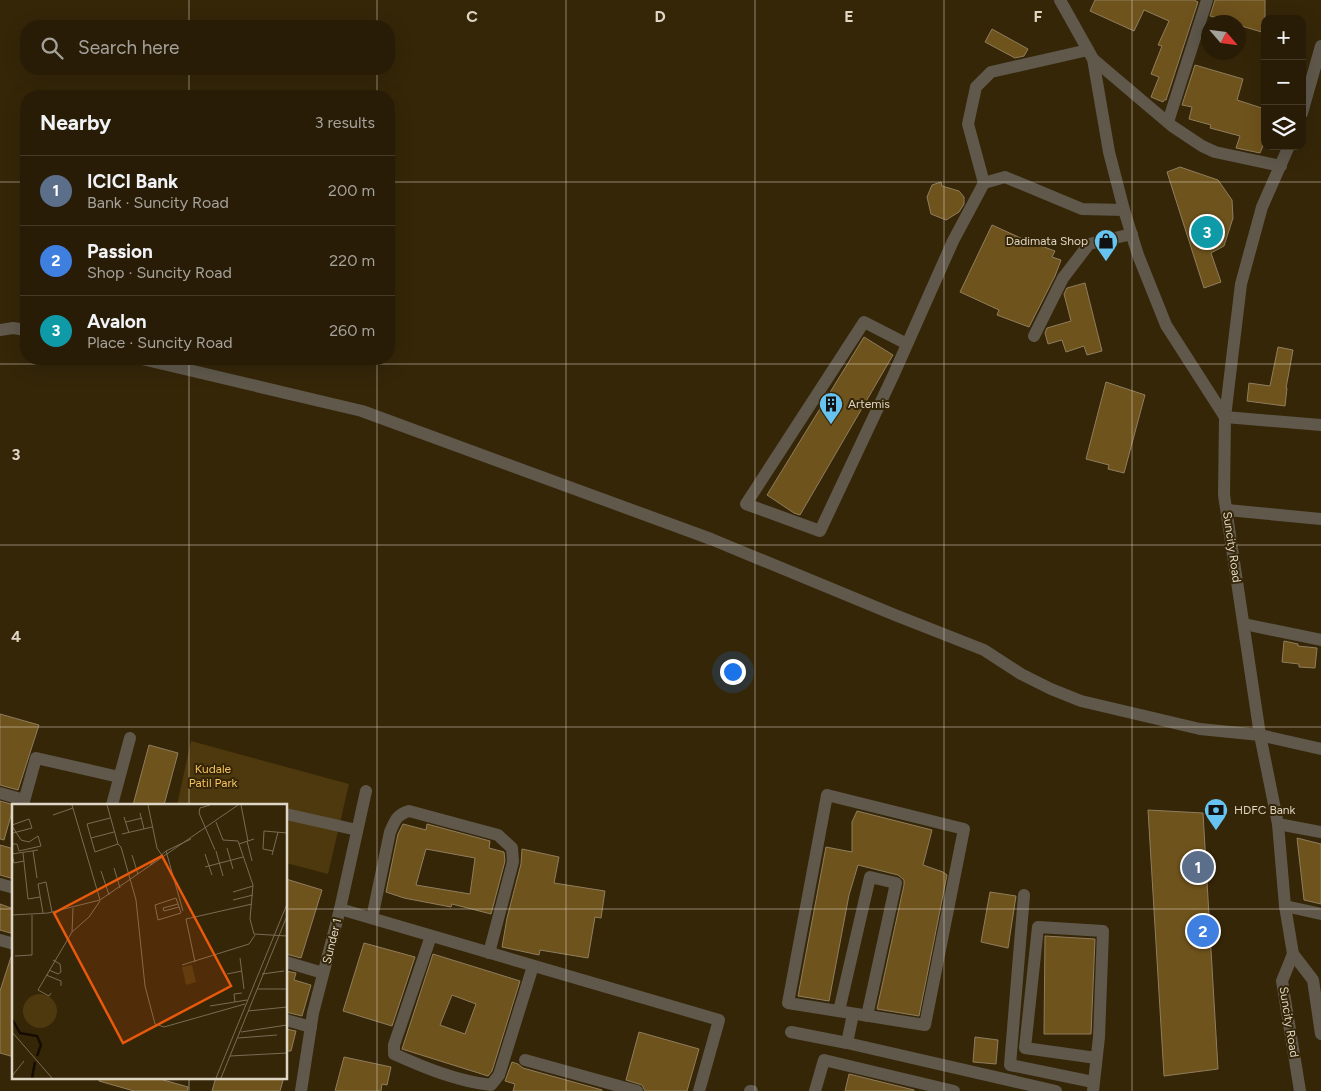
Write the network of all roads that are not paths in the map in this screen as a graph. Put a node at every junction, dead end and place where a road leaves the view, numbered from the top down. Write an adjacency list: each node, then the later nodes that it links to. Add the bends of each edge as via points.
1 (1060, 0): 4 (street)
2 (1207, 0): 6 (street)
3 (1321, 46): 5 (street)
4 (1090, 55): 6 (street); 9 (street, via 991,72 976,87 968,124); 10 (street)
5 (1305, 105)
6 (1168, 122): 8 (street, via 1215,152)
7 (1287, 150): 8 (street, Suncity Road)
8 (1281, 166): 17 (street, Suncity Road, via 1262,207 1240,284)
9 (984, 183): 10 (street, via 1005,177 1082,209); 15 (street, via 953,241)
10 (1124, 210): 11 (street)
11 (1132, 234): 14 (street, via 1089,244 1063,278); 17 (street, via 1166,325)
12 (20, 329): 13 (street)
13 (0, 330)
14 (1034, 336)
15 (907, 344): 15 (street, via 820,531 746,504 864,322)
16 (167, 365): 23 (street, via 362,411 711,539 984,650 1028,678 1081,701 1200,729)
17 (1225, 417): 18 (street); 19 (street, Suncity Road, via 1224,495)
18 (1321, 426)
19 (1227, 510): 20 (street); 21 (street, Suncity Road)
20 (1321, 519)
21 (1244, 624): 22 (street); 23 (street, Suncity Road)
22 (1321, 640)
23 (1260, 735): 25 (street); 32 (street, Suncity Road)
24 (130, 738): 26 (street)
25 (1321, 749)
26 (119, 777): 29 (street, via 36,758); 30 (street)
27 (366, 791): 33 (street, Sunder 1)
28 (0, 793): 29 (street)
29 (24, 802)
30 (112, 804)
31 (288, 814): 33 (street)
32 (1278, 824): 34 (street); 36 (street, Suncity Road)
33 (357, 830): 37 (street, Sunder 1)
34 (1321, 832)
35 (1024, 895): 56 (street, via 1010,1066)
36 (1285, 906): 38 (street); 42 (street, Suncity Road)
37 (340, 909): 39 (street); 45 (street, Sunder 1)
38 (1321, 914)
39 (372, 918): 40 (street); 41 (street, via 390,832 400,814 409,811 479,829 498,835 512,848 513,862)
40 (431, 936): 41 (street); 44 (street, via 394,1045 394,1054 462,1080 491,1085 499,1075)
41 (489, 953): 44 (street)
42 (1293, 954): 52 (street, Suncity Road, via 1313,980); 64 (street, Suncity Road, via 1282,981)
43 (288, 963): 45 (street)
44 (533, 966): 60 (street, via 719,1020)
45 (323, 973): 50 (street, Sunder 1)
46 (839, 1011): 47 (street); 48 (street, via 870,877 896,883); 48 (street, via 788,1003 827,794 964,829 925,1025)
47 (853, 1014): 48 (street); 53 (street)
48 (867, 1016)
49 (288, 1021): 50 (street)
50 (310, 1027): 58 (street, Sunder 1)
51 (791, 1032): 53 (street)
52 (1321, 1034)
53 (847, 1043): 57 (street)
54 (1096, 1058): 54 (street, via 1103,931 1038,927 1025,1048); 56 (street)
55 (525, 1060): 59 (street)
56 (1093, 1087)
57 (1029, 1088): 63 (street)
58 (301, 1091)
59 (637, 1091)
60 (699, 1091)
61 (815, 1091): 62 (street, via 824,1060)
62 (954, 1091)
63 (1056, 1091)
64 (1300, 1091)

